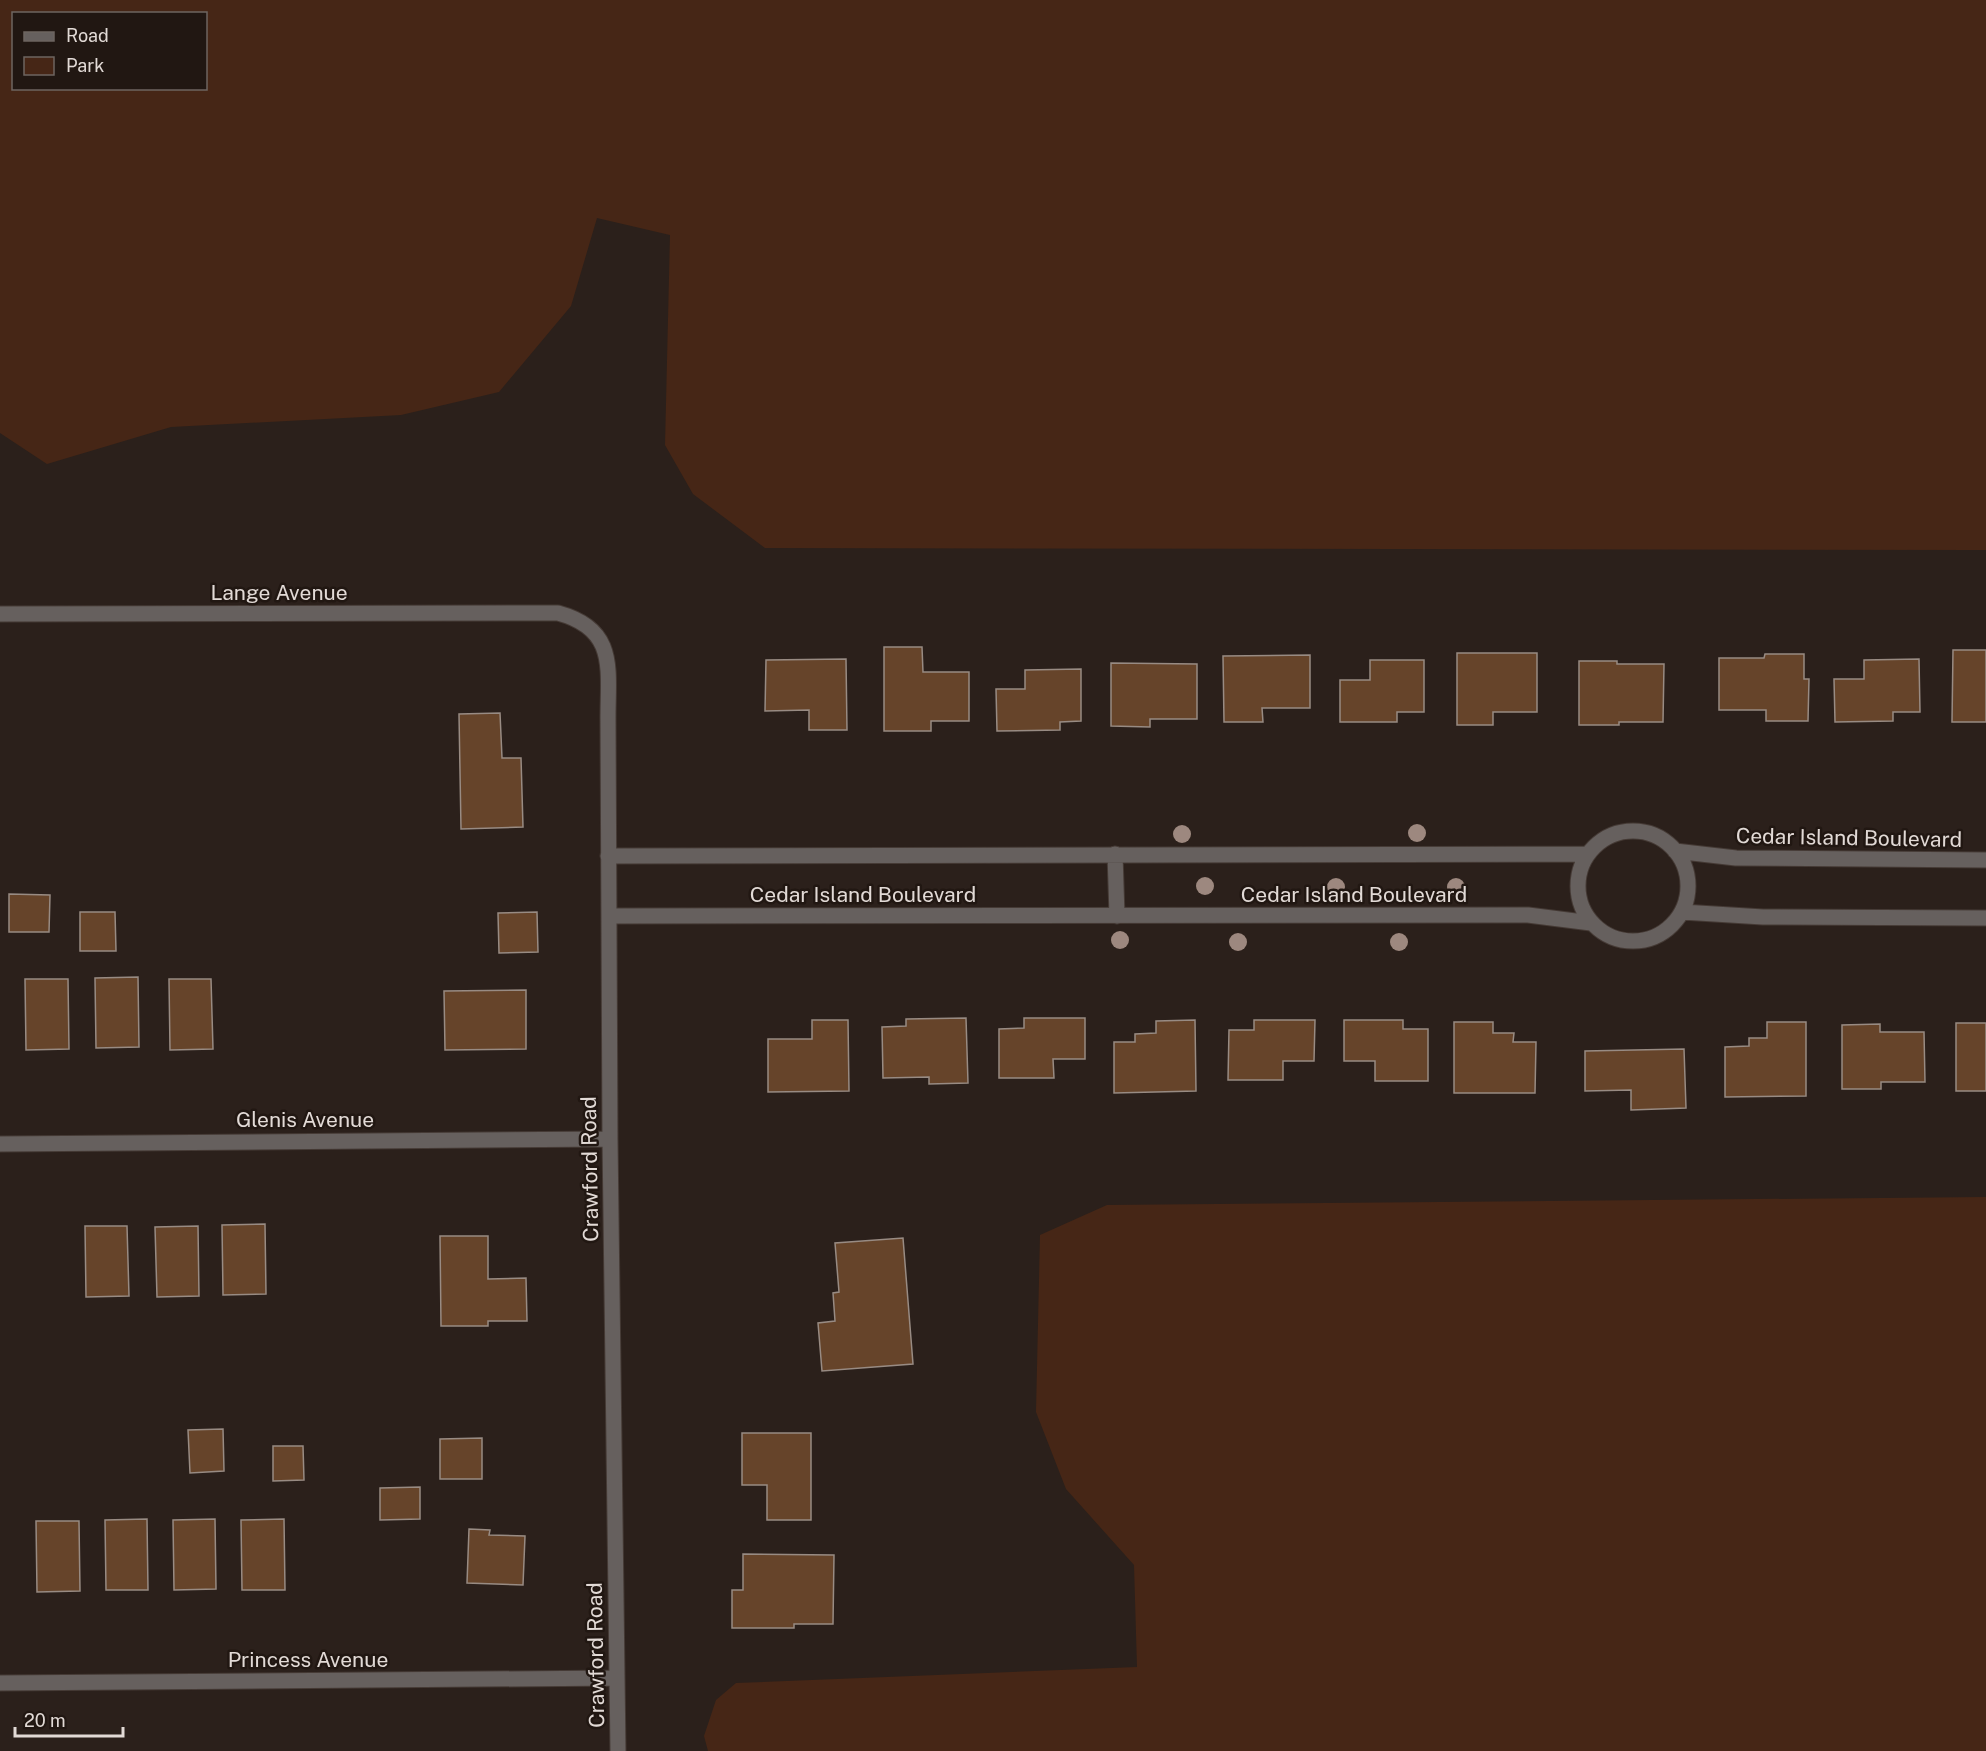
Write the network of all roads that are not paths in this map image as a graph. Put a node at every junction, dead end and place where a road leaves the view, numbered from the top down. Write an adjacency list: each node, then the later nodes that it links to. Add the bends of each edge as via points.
1 (558, 613): 2 (street, Lange Avenue); 6 (street, Crawford Road, via 590,627 608,663)
2 (0, 614)
3 (1675, 851): 5 (street, Cedar Island Boulevard, via 1660,837 1638,831 1616,833 1598,841); 7 (street, Cedar Island Boulevard, via 1736,858); 8 (street, via 1686,870 1688,891)
4 (1115, 854): 5 (street, Cedar Island Boulevard); 6 (street, Cedar Island Boulevard); 10 (street)
5 (1588, 854): 12 (street, via 1578,882 1581,904)
6 (609, 856): 9 (street, Crawford Road)
7 (1986, 860)
8 (1682, 912): 11 (street, via 1763,917); 12 (street, Cedar Island Boulevard, via 1669,929 1650,939 1629,942 1608,936)
9 (609, 916): 10 (street, Cedar Island Boulevard); 13 (street, Crawford Road)
10 (1117, 916): 12 (street, Cedar Island Boulevard, via 1528,915)
11 (1986, 918)
12 (1591, 923)
13 (610, 1139): 14 (street, Glenis Avenue); 15 (street, Crawford Road)
14 (0, 1144)
15 (617, 1678): 16 (street, Princess Avenue); 17 (street, Crawford Road)
16 (0, 1683)
17 (618, 1751)

